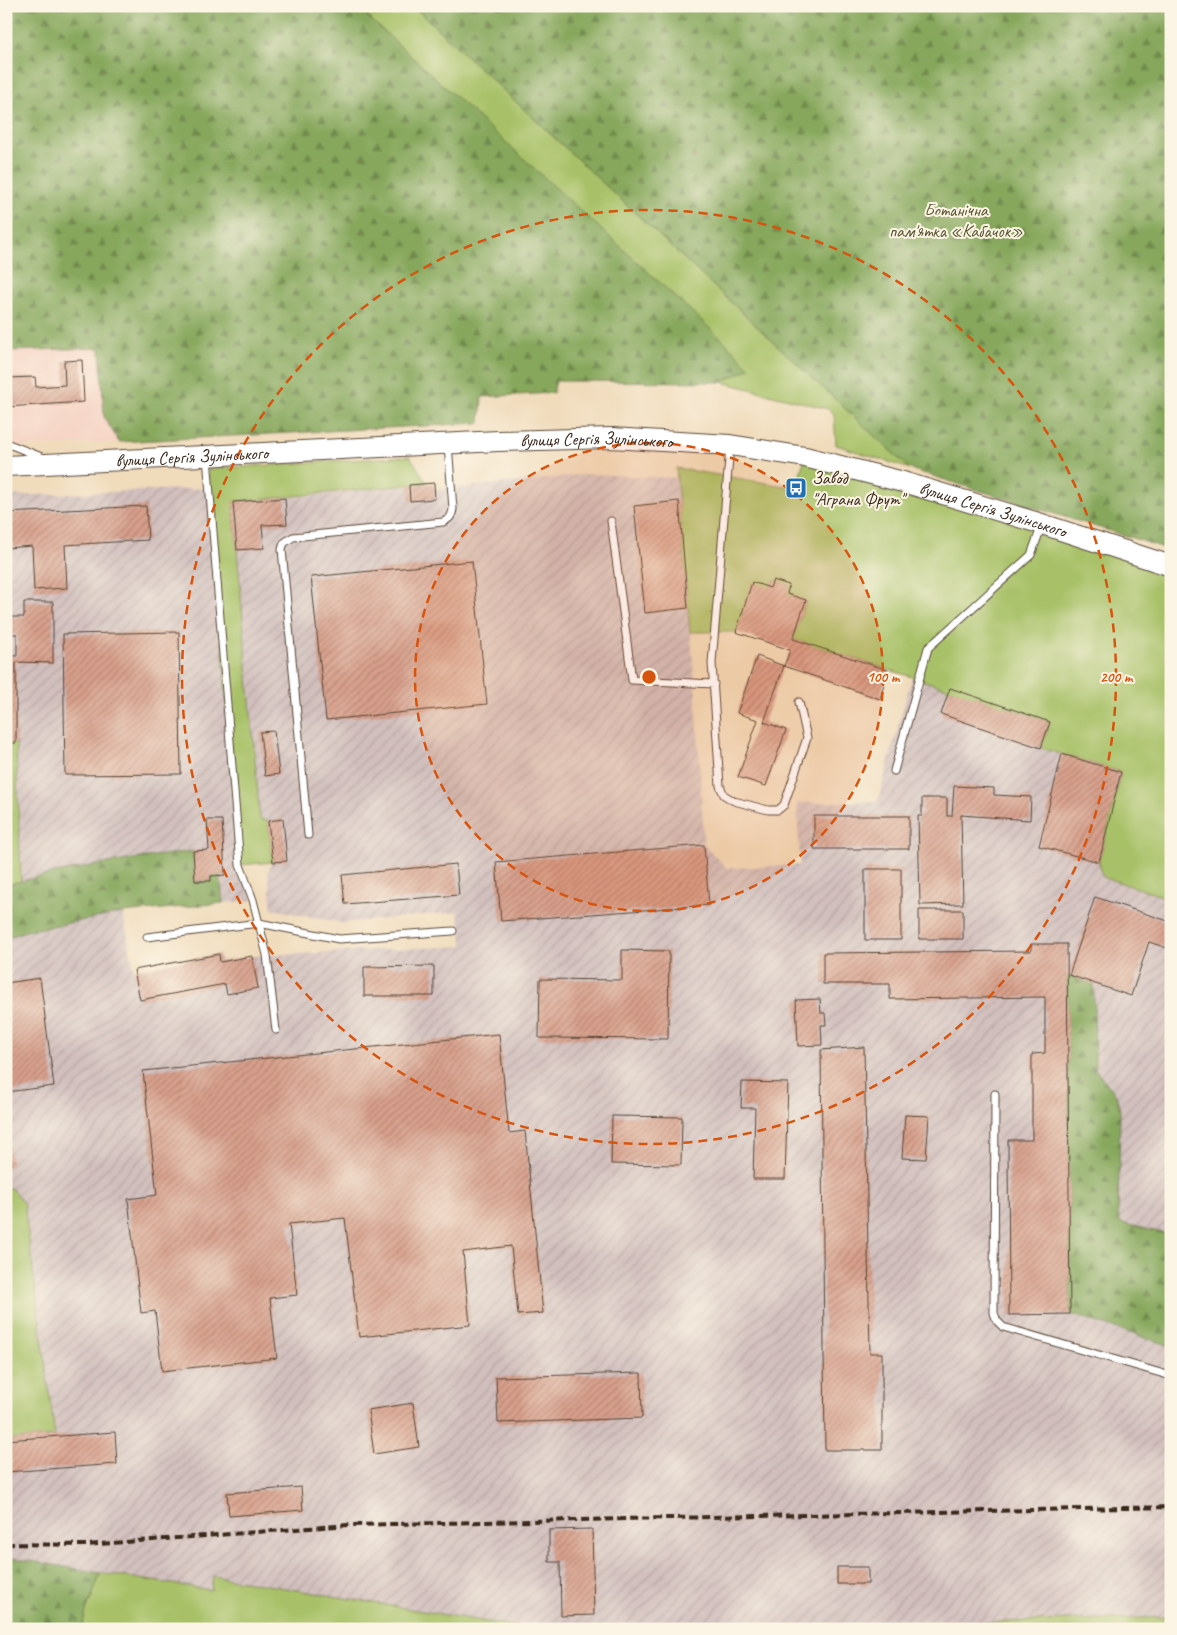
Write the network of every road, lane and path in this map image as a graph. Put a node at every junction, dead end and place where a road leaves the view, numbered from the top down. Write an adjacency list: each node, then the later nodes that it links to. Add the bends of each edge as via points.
1 (6, 444): 5 (lane)
2 (448, 444): 3 (street, вулиця Сергія Зулінського, via 611,438); 4 (street, вулиця Сергія Зулінського); 13 (lane, via 453,509 447,520 293,537 282,549)
3 (730, 446): 8 (street, вулиця Сергія Зулінського, via 805,457 903,482); 10 (lane, via 712,663)
4 (207, 456): 5 (street, вулиця Сергія Зулінського); 14 (lane, via 240,865)
5 (61, 464): 6 (street, вулиця Сергія Зулінського)
6 (6, 466)
7 (610, 521): 10 (lane, via 632,680)
8 (1042, 524): 9 (street, вулиця Сергія Зулінського); 12 (lane, via 1031,555 928,648)
9 (1171, 566)
10 (714, 684): 11 (lane, via 720,786 724,795 734,801 768,810 778,810 784,805 807,738)
11 (799, 702)
12 (894, 771)
13 (308, 835)
14 (259, 923): 15 (lane, via 339,939); 16 (lane); 17 (lane, via 268,955)
15 (453, 931)
16 (147, 937)
17 (276, 1030)
18 (995, 1094): 19 (lane, via 994,1313 997,1321 1003,1327)
19 (1171, 1376)

